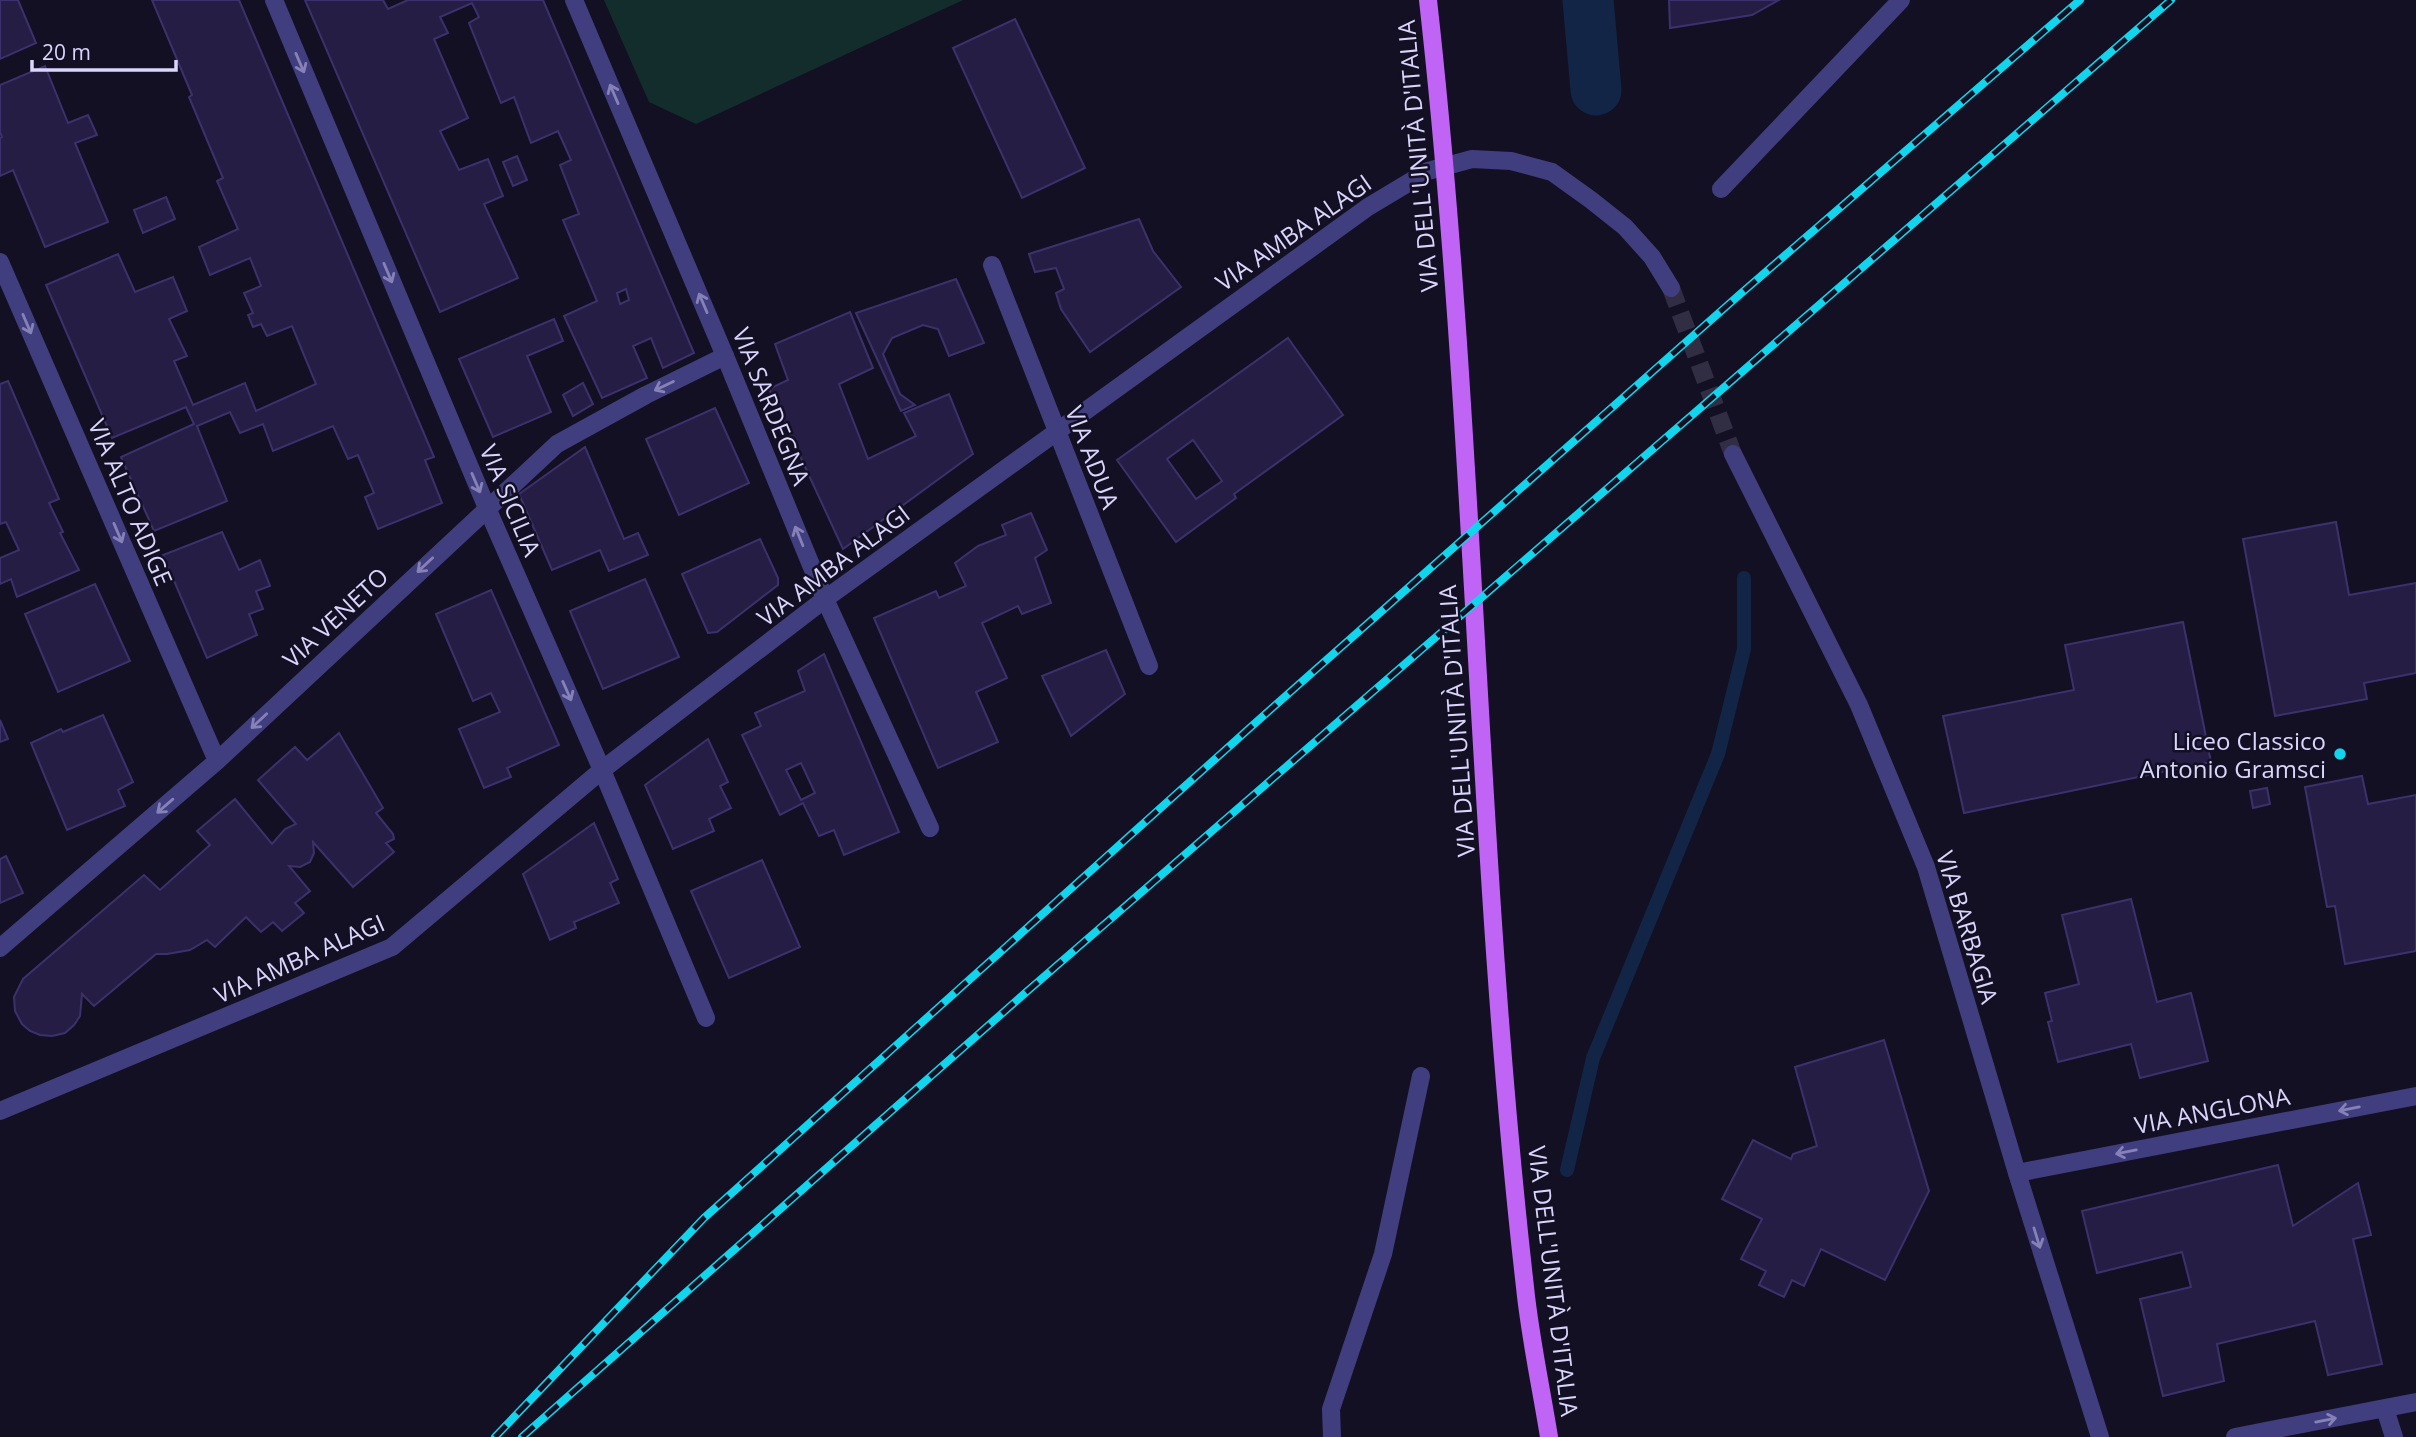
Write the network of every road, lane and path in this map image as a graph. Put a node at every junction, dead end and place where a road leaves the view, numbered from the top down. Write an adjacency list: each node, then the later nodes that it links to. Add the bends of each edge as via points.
1 (274, 0): 12 (street, VIA SICILIA, one-way to 12)
2 (574, 0): 9 (street, VIA SARDEGNA, one-way to 2)
3 (1428, 0): 27 (main road, VIA DELL'UNITÀ D'ITALIA, via 1452,269 1505,1086 1525,1290)
4 (1901, 0): 5 (street)
5 (1721, 189)
6 (0, 262): 15 (street, VIA ALTO ADIGE, one-way to 15)
7 (992, 265): 10 (street, VIA ADUA)
8 (1671, 288): 10 (street, VIA AMBA ALAGI, via 1625,227 1552,172 1511,161 1472,159 1428,171 1368,207)
9 (725, 356): 12 (street, VIA VENETO, one-way to 12, via 557,443); 13 (street, VIA SARDEGNA, one-way to 9)
10 (1057, 432): 13 (street, VIA AMBA ALAGI); 14 (street, VIA ADUA)
11 (1733, 454): 23 (street, VIA BARBAGIA, via 1859,705 1926,867)
12 (486, 508): 15 (street, VIA VENETO, one-way to 15); 16 (street, VIA SICILIA, one-way to 16)
13 (825, 599): 16 (street, VIA AMBA ALAGI); 17 (street, VIA SARDEGNA)
14 (1149, 666)
15 (216, 761): 18 (street, VIA VENETO, one-way to 18)
16 (602, 770): 19 (street, VIA SICILIA); 22 (street, VIA AMBA ALAGI, via 392,947)
17 (930, 828)
18 (0, 948)
19 (706, 1018)
20 (1421, 1076): 26 (street, via 1383,1254 1331,1409)
21 (2416, 1096): 23 (street, VIA ANGLONA, one-way to 23)
22 (0, 1111)
23 (2017, 1173): 28 (street, VIA BARBAGIA, one-way to 28)
24 (2416, 1402): 25 (street)
25 (2385, 1409): 29 (street, one-way to 25); 30 (street)
26 (1332, 1437)
27 (1549, 1437)
28 (2100, 1437)
29 (2235, 1437)
30 (2394, 1437)

